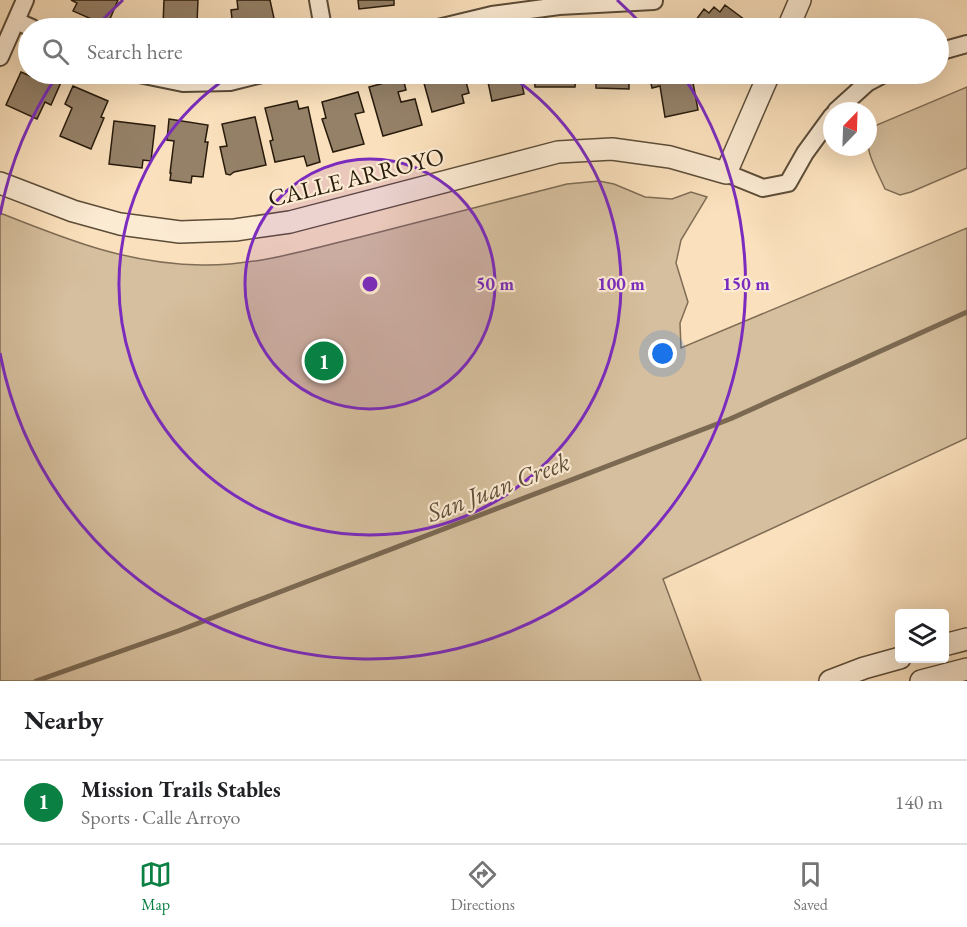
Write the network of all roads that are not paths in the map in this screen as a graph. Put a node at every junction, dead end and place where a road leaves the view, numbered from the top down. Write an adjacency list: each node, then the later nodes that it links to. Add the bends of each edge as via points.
1 (26, 0): 9 (street)
2 (318, 0): 6 (street)
3 (800, 0): 8 (street)
4 (654, 1): 5 (street)
5 (559, 3): 7 (street)
6 (321, 18)
7 (480, 18)
8 (792, 18)
9 (16, 21): 12 (street)
10 (967, 44): 11 (street)
11 (949, 49)
12 (0, 57)
13 (765, 84): 17 (street)
14 (866, 84): 15 (street)
15 (846, 102)
16 (823, 129): 17 (street, via 788,183 763,188)
17 (726, 173): 18 (street, CALLE ARROYO, via 670,157 612,149 558,152 290,222 180,232 82,214)
18 (0, 183)
19 (967, 639): 20 (street)
20 (949, 644)
21 (895, 659): 23 (street)
22 (967, 669): 24 (street)
23 (830, 681)
24 (921, 681)

